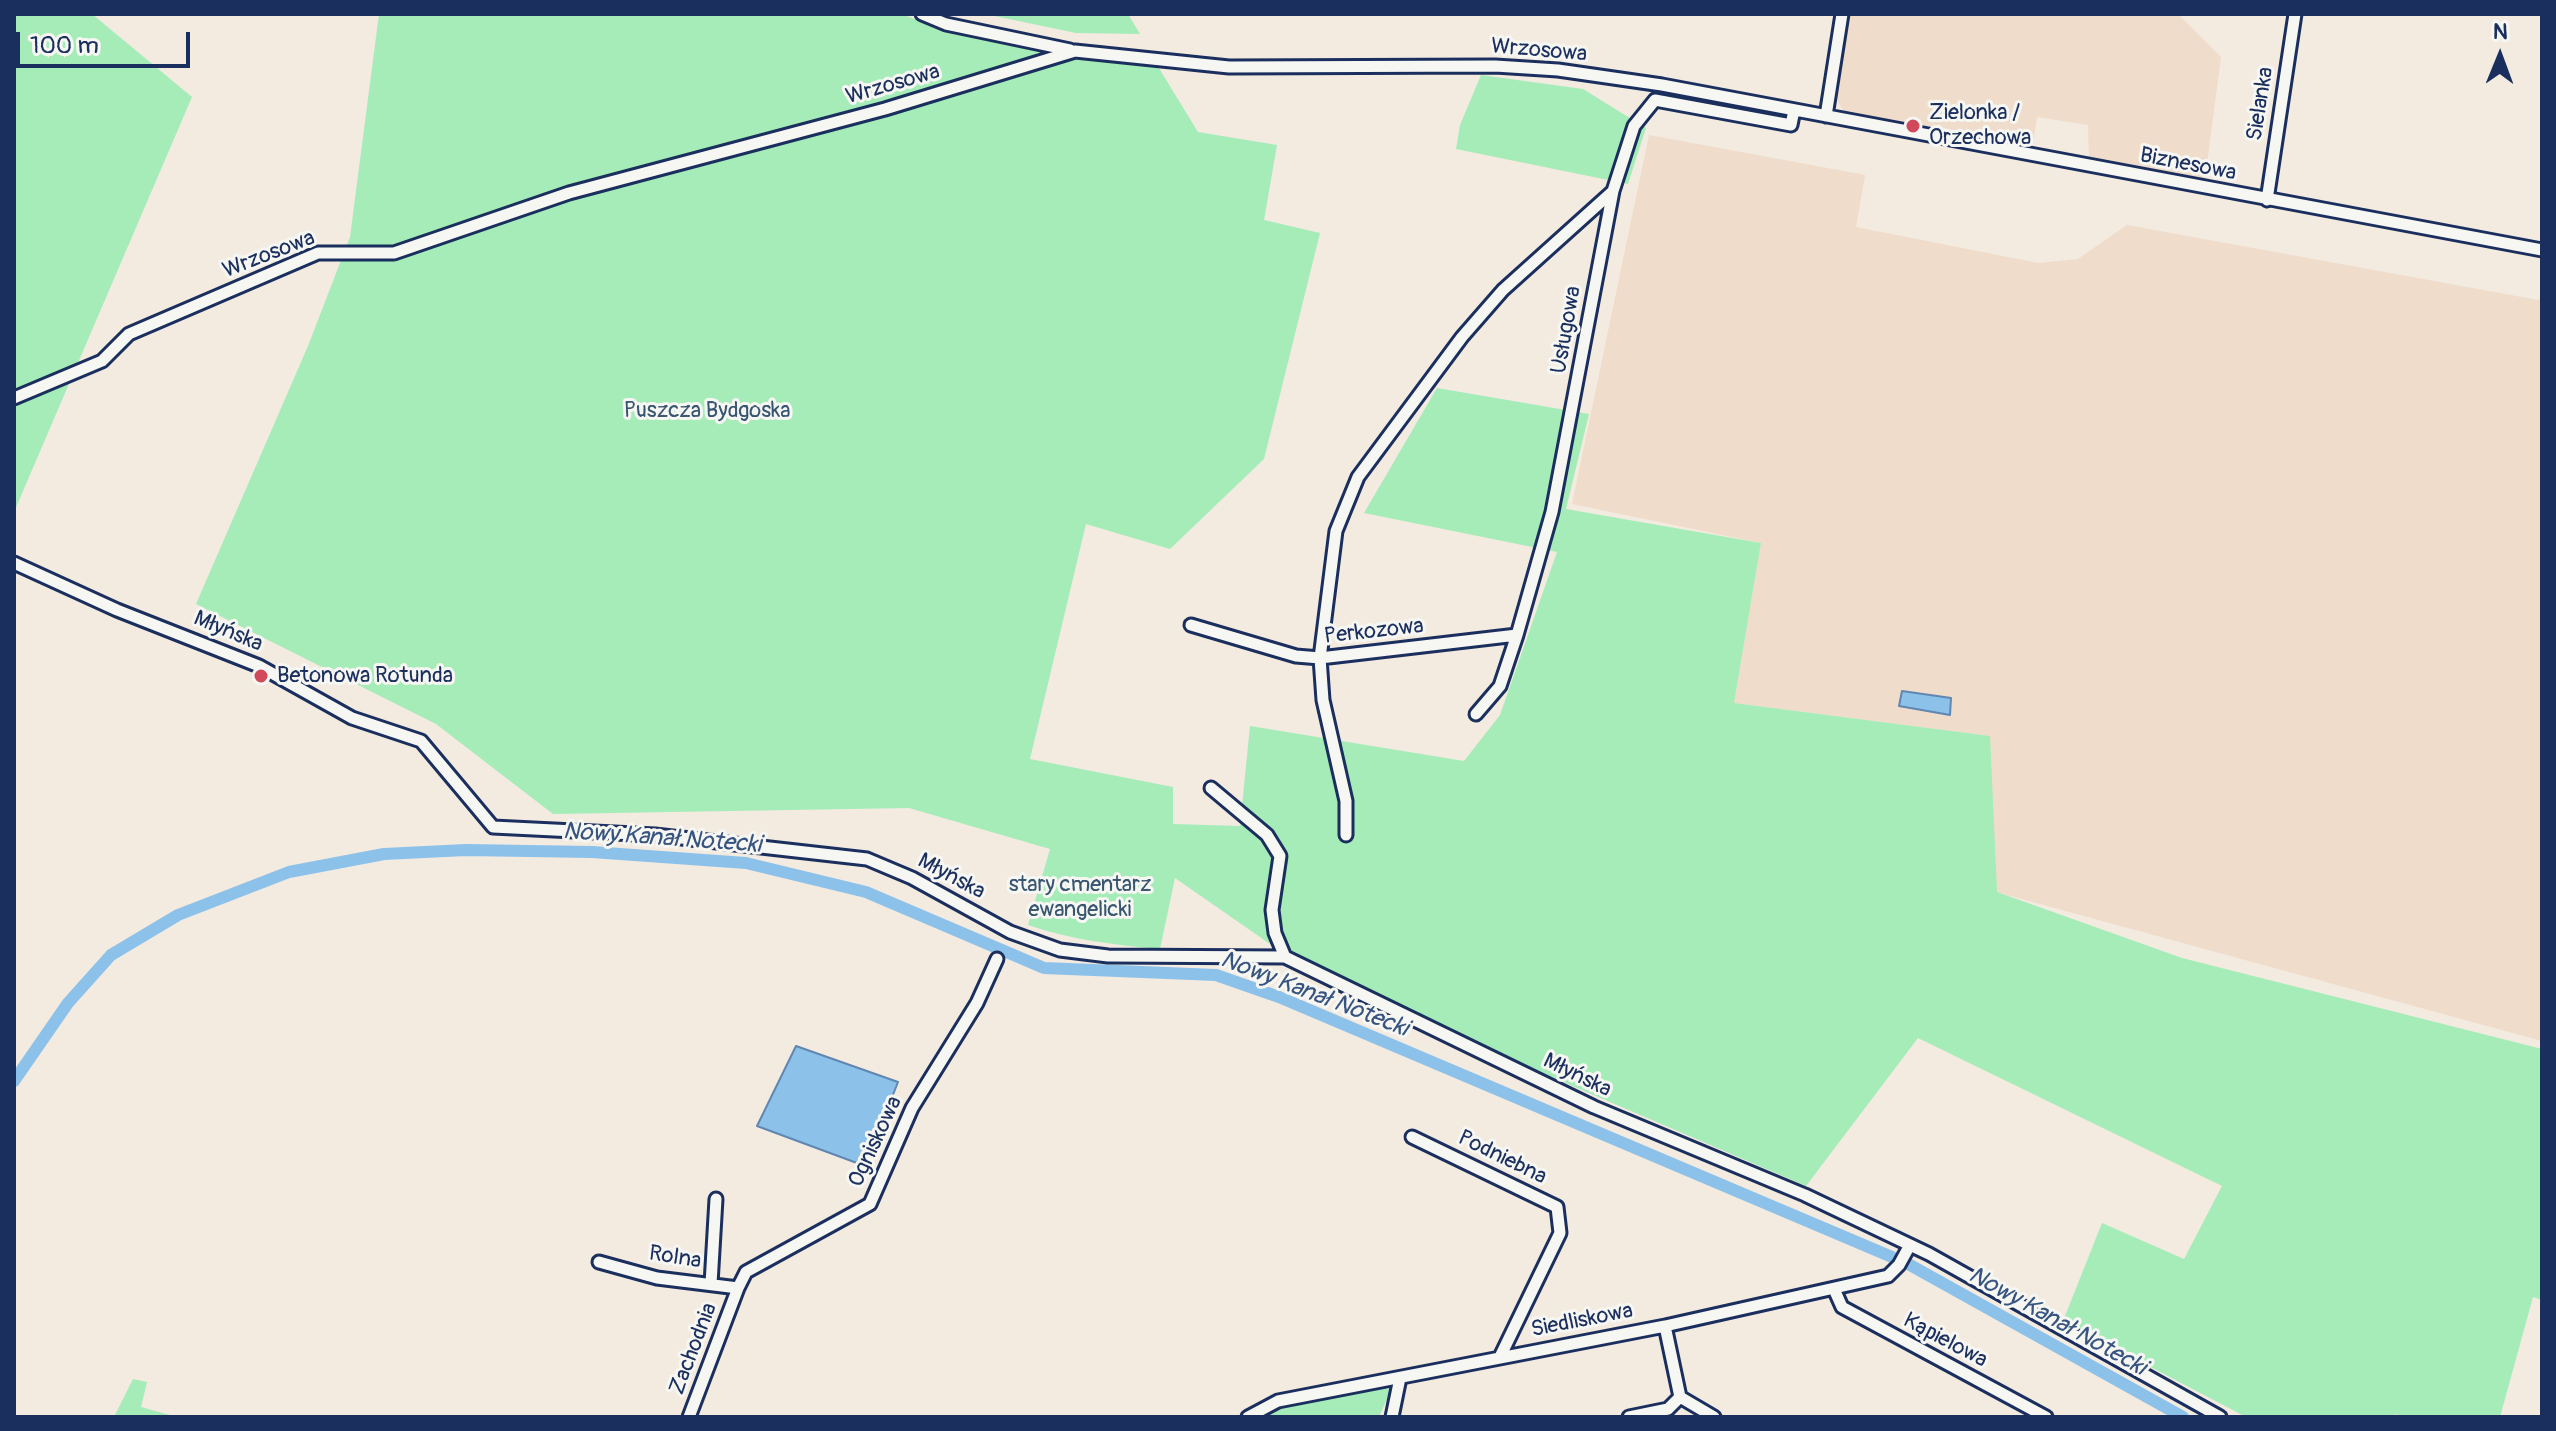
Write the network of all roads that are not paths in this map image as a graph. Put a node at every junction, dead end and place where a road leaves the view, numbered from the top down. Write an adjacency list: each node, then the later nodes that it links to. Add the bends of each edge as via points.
1 (922, 14): 4 (street, via 946,24)
2 (1842, 14): 6 (street)
3 (2295, 14): 8 (street, Sielanka)
4 (1075, 51): 5 (street, Wrzosowa, via 1229,67 1558,70); 10 (street, Wrzosowa, via 885,109 569,193 394,253 318,253 129,334 102,361)
5 (1794, 110): 6 (street, Wrzosowa); 7 (street, Usługowa, via 1791,125 1655,100 1634,126)
6 (1826, 116): 8 (street, Biznesowa)
7 (1613, 191): 13 (street, Usługowa, via 1552,512); 14 (street, via 1503,290 1358,477 1336,531)
8 (2267, 200): 9 (street, Biznesowa)
9 (2542, 250)
10 (14, 398)
11 (14, 563): 18 (street, Młyńska, via 259,666 352,718 421,741 493,827 655,835 867,859 1010,932 1060,950 1108,956)
12 (1191, 625): 14 (street, Perkozowa, via 1296,656)
13 (1517, 635): 14 (street, Perkozowa); 15 (street, Usługowa, via 1500,686)
14 (1320, 658): 17 (street, via 1323,700 1346,801)
15 (1476, 714)
16 (1211, 788): 18 (street, via 1267,835 1280,856 1272,910)
17 (1346, 835)
18 (1285, 957): 22 (street, Młyńska, via 1594,1107)
19 (997, 959): 26 (street, Ogniskowa, via 977,1003 912,1108 870,1204 746,1272)
20 (1412, 1137): 28 (street, Podniebna, via 1557,1207 1560,1233)
21 (716, 1199): 24 (street)
22 (1910, 1245): 25 (street, Siedliskowa, via 1888,1276); 37 (street, Młyńska)
23 (599, 1262): 24 (street, Rolna, via 657,1278)
24 (711, 1284): 26 (street, Rolna)
25 (1834, 1289): 27 (street, Siedliskowa); 36 (street, Kąpielowa, via 1842,1307)
26 (737, 1292): 31 (street, Zachodnia)
27 (1665, 1326): 28 (street, Siedliskowa); 30 (street)
28 (1500, 1357): 29 (street, Siedliskowa)
29 (1400, 1378): 32 (street, Siedliskowa, via 1278,1401); 33 (street)
30 (1680, 1397): 34 (street, via 1668,1409); 35 (street)
31 (689, 1417)
32 (1248, 1417)
33 (1392, 1417)
34 (1629, 1417)
35 (1714, 1417)
36 (2046, 1417)
37 (2220, 1417)

